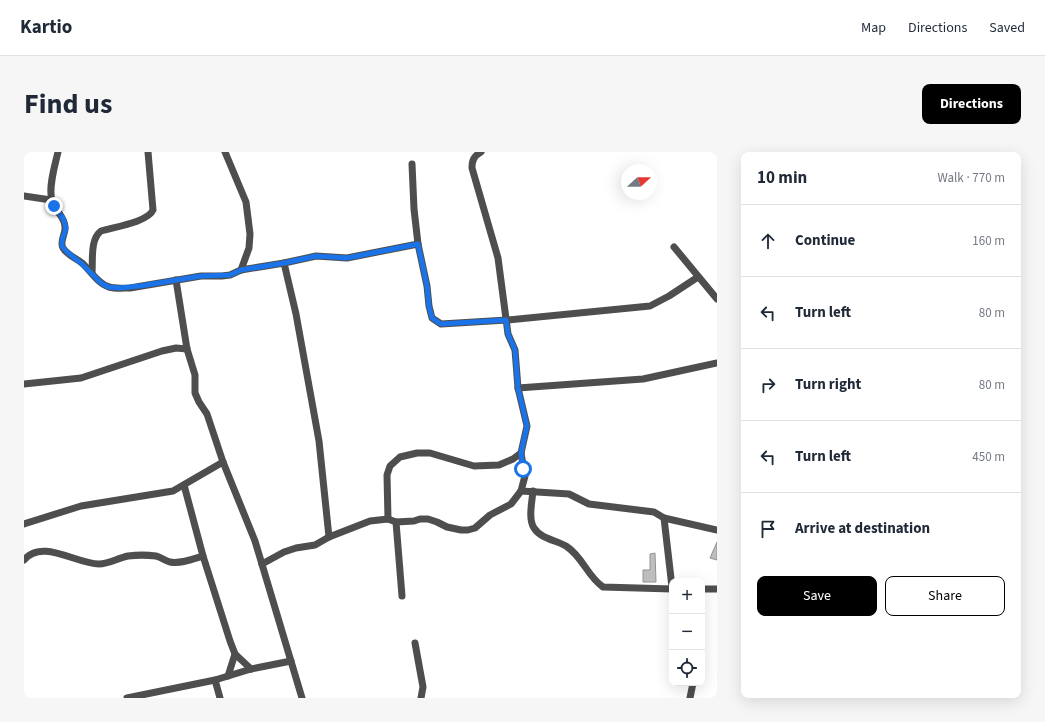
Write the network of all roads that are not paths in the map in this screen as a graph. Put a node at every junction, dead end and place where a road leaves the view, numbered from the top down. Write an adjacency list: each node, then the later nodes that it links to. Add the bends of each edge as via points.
1 (58, 152): 7 (street)
2 (148, 152): 12 (street, via 153,210 144,219 97,234)
3 (225, 152): 11 (street, via 246,202 249,248)
4 (481, 152): 16 (street, via 476,154 472,161 472,168 498,258)
5 (412, 164): 8 (street)
6 (24, 196): 7 (street)
7 (51, 200): 12 (street, via 64,220 66,229 62,246)
8 (418, 244): 10 (street, via 347,258 316,256); 16 (street, via 432,318 441,324)
9 (674, 247): 13 (street)
10 (284, 263): 11 (street); 31 (street, via 319,441)
11 (241, 270): 14 (street, via 226,276)
12 (92, 273): 14 (street, via 108,287 119,288)
13 (698, 277): 15 (street); 16 (street, via 650,306)
14 (176, 280): 17 (street)
15 (717, 299)
16 (506, 320): 20 (street, via 508,334 515,350)
17 (187, 349): 19 (street, via 162,351 81,378); 22 (street, via 195,375 195,393 207,414)
18 (717, 363): 20 (street, via 643,378)
19 (24, 384)
20 (518, 388): 21 (street, via 527,426)
21 (521, 453): 24 (street, via 525,476); 27 (street, via 513,460 499,465 474,466 430,452 400,457 390,466 387,475)
22 (223, 462): 23 (street); 34 (street)
23 (184, 485): 29 (street, via 173,492 81,506); 32 (street)
24 (521, 491): 25 (street); 28 (street, via 511,504 468,530 448,527 428,519)
25 (533, 492): 26 (street, via 569,494 589,504 654,512); 36 (street, via 531,522 534,530 566,546 581,560 594,581 603,587)
26 (664, 518): 30 (street); 35 (street)
27 (388, 519): 28 (street); 31 (street, via 370,521)
28 (396, 522): 39 (street)
29 (24, 524)
30 (717, 530)
31 (329, 537): 34 (street, via 315,545 284,552)
32 (203, 556): 33 (street, via 170,562 156,556 128,556 115,562 100,564 39,551 28,555); 41 (street)
33 (24, 560)
34 (262, 564): 42 (street)
35 (671, 578)
36 (669, 588)
37 (705, 589): 38 (street)
38 (717, 589)
39 (402, 596)
40 (415, 643): 50 (street, via 423,687)
41 (234, 654): 43 (street); 44 (street)
42 (291, 661): 43 (street); 49 (street)
43 (250, 669): 44 (street)
44 (228, 676): 45 (street)
45 (215, 680): 47 (street); 48 (street)
46 (692, 686): 51 (street)
47 (127, 698)
48 (220, 698)
49 (302, 698)
50 (421, 698)
51 (690, 698)

